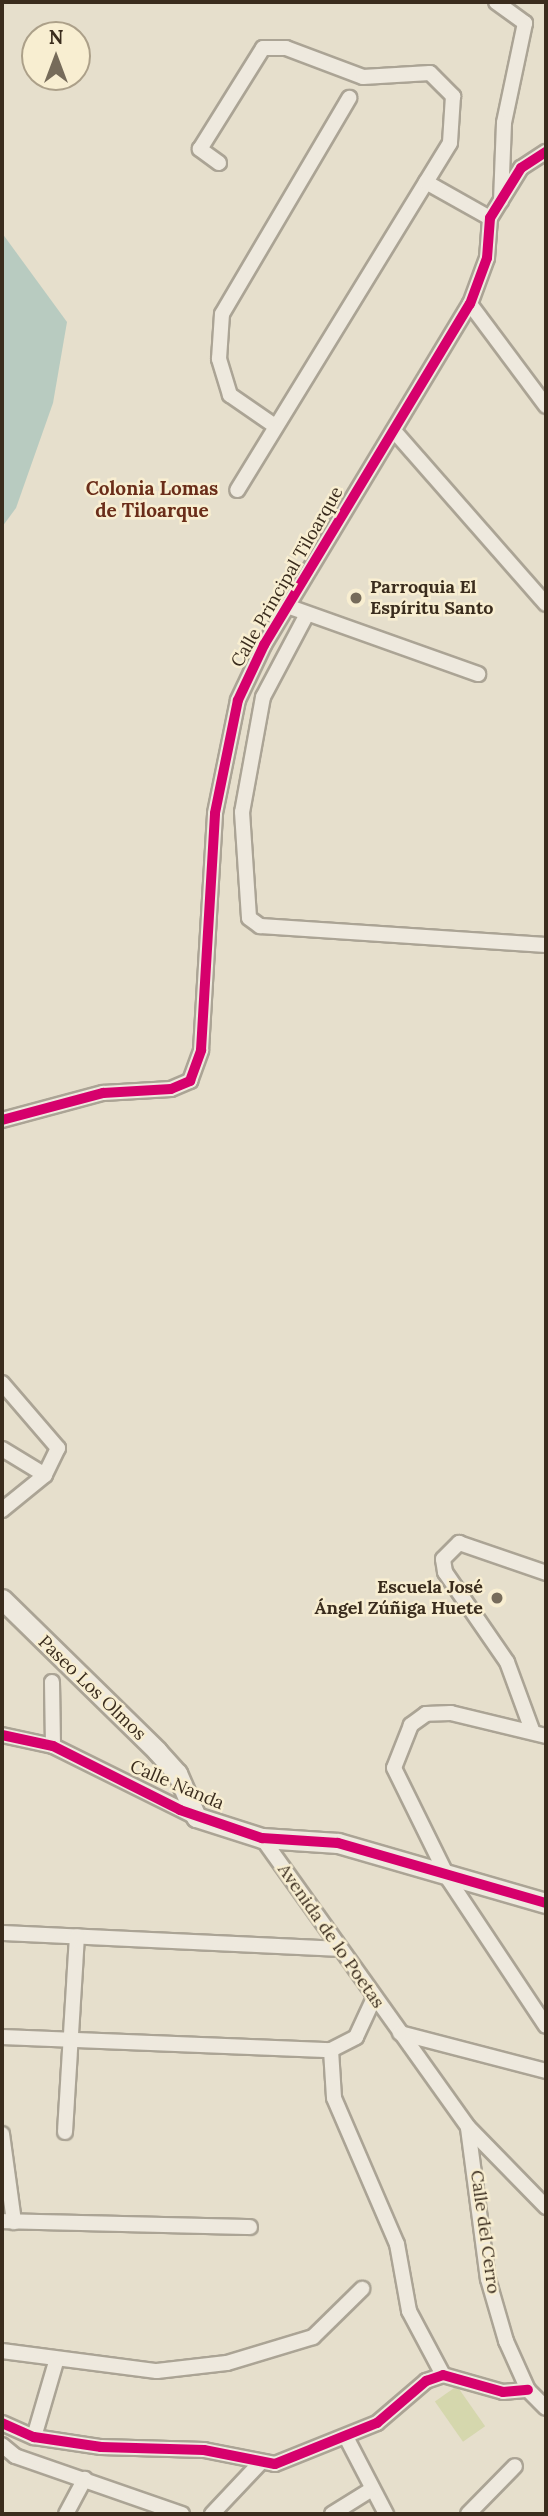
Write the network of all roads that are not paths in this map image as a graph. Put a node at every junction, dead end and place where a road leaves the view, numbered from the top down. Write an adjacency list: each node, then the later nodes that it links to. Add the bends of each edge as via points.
1 (496, 2): 6 (street, via 526,23 504,123)
2 (349, 98): 10 (street, via 222,314 219,359 230,395)
3 (546, 152): 6 (street, via 521,168)
4 (219, 163): 5 (street, via 200,149 256,52 272,46 363,76 415,71 445,83 455,121)
5 (426, 183): 7 (street); 10 (street)
6 (501, 201): 7 (street)
7 (490, 218): 8 (street, Calle Principal Tiloarque, via 487,258)
8 (470, 303): 9 (street); 11 (street, Calle Principal Tiloarque)
9 (546, 406)
10 (275, 426): 12 (street)
11 (394, 432): 13 (street); 14 (street, Calle Principal Tiloarque)
12 (237, 490)
13 (546, 604)
14 (287, 606): 15 (street); 18 (street, Calle Principal Tiloarque, via 250,672 226,749 215,813 201,1050 190,1081 171,1089 103,1093)
15 (307, 614): 16 (street); 17 (street, via 263,697 242,812 249,918 260,926)
16 (478, 674)
17 (546, 945)
18 (2, 1120)
19 (2, 1383): 21 (street, via 55,1438 57,1455)
20 (2, 1449): 21 (street)
21 (44, 1475): 22 (street)
22 (2, 1510)
23 (546, 1573): 26 (street, via 459,1543 443,1559 444,1572 507,1662)
24 (2, 1599): 29 (street, Paseo Los Olmos, via 158,1751 177,1773)
25 (52, 1682): 28 (street)
26 (539, 1733): 31 (street, via 451,1713 426,1714 411,1725 394,1768)
27 (2, 1735): 28 (street, Calle Nanda)
28 (52, 1746): 29 (street, Calle Nanda)
29 (196, 1817): 30 (street, Calle Nanda)
30 (262, 1838): 31 (street, Calle Nanda, via 338,1843); 35 (street, Avenida de lo Poetas)
31 (449, 1880): 32 (street, Calle Nanda); 37 (street)
32 (546, 1903)
33 (2, 1933): 34 (street)
34 (77, 1936): 35 (street); 40 (street)
35 (340, 1949): 36 (street, Avenida de lo Poetas)
36 (374, 1998): 38 (street, Avenida de lo Poetas); 41 (street, via 356,2037)
37 (546, 2026)
38 (400, 2033): 42 (street); 43 (street, Avenida de lo Poetas)
39 (2, 2037): 40 (street)
40 (69, 2040): 41 (street); 44 (street)
41 (331, 2050): 52 (street, via 334,2098 397,2244 409,2311)
42 (546, 2071)
43 (468, 2127): 46 (street, Avenida de lo Poetas); 53 (street, Calle del Cerro, via 488,2279)
44 (65, 2132)
45 (2, 2134): 47 (street)
46 (546, 2207)
47 (8, 2221): 48 (street)
48 (250, 2227)
49 (362, 2289): 51 (street, via 313,2337 276,2351 157,2371)
50 (2, 2351): 51 (street)
51 (56, 2362): 56 (street)
52 (443, 2375): 53 (street, via 503,2392); 57 (street, via 426,2381 377,2423)
53 (528, 2390): 54 (street, Calle del Cerro)
54 (546, 2408)
55 (2, 2423): 56 (street)
56 (34, 2437): 59 (street, via 101,2447 204,2450)
57 (345, 2437): 59 (street, via 275,2464); 62 (street)
58 (2, 2445): 61 (street, via 15,2456)
59 (261, 2462): 65 (street)
60 (515, 2466): 68 (street)
61 (85, 2479): 63 (street); 64 (street)
62 (372, 2489): 66 (street); 67 (street)
63 (66, 2514)
64 (181, 2514)
65 (212, 2514)
66 (332, 2514)
67 (386, 2514)
68 (468, 2514)

